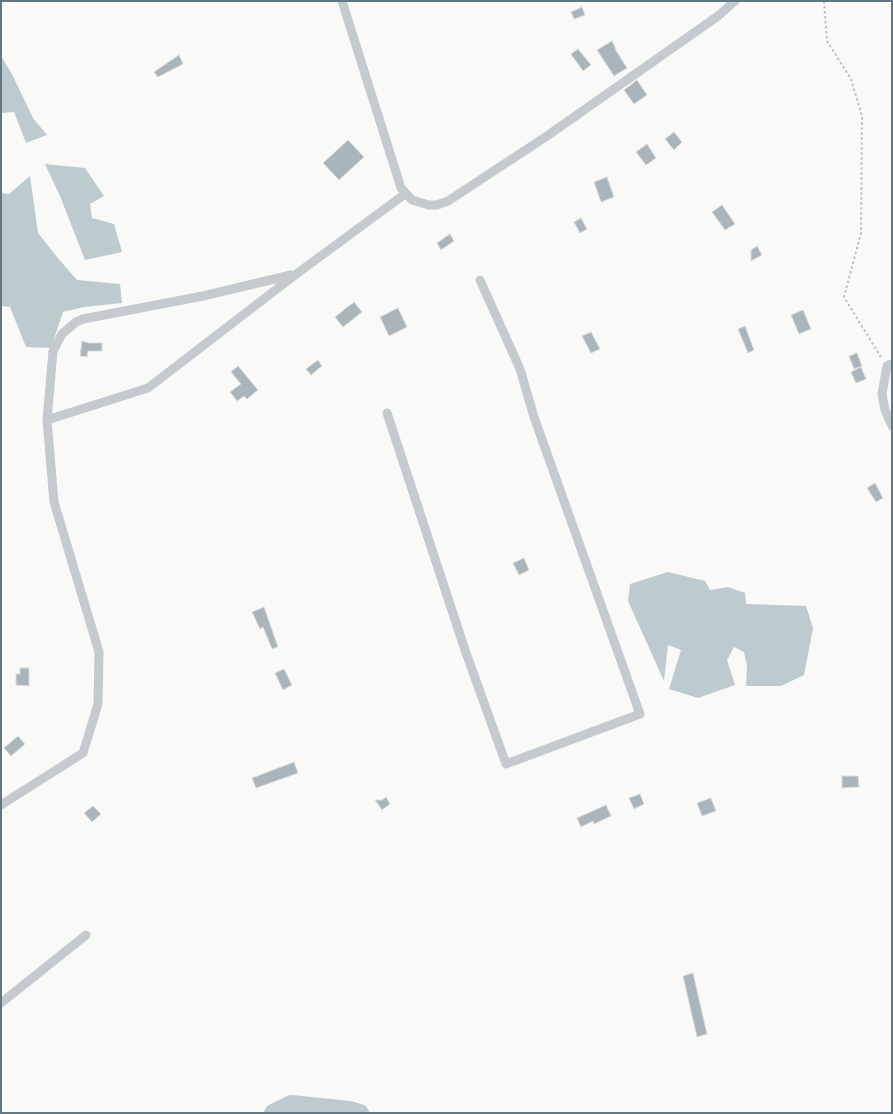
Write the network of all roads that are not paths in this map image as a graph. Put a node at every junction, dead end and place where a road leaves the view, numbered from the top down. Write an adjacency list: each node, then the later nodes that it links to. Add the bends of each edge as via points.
1 (342, 1): 3 (street, via 401,188)
2 (735, 1): 3 (street, via 546,136 448,201 429,206)
3 (406, 194): 4 (street)
4 (294, 275): 8 (street, via 148,388); 8 (street, via 76,322 62,334 53,351)
5 (480, 280): 7 (street, via 520,369 534,417 640,714 506,764)
6 (889, 365): 9 (street, via 882,394)
7 (387, 413)
8 (47, 420): 10 (street, via 54,502 99,652 98,704 82,753)
9 (892, 426)
10 (1, 805)
11 (86, 935): 12 (street)
12 (1, 1003)

